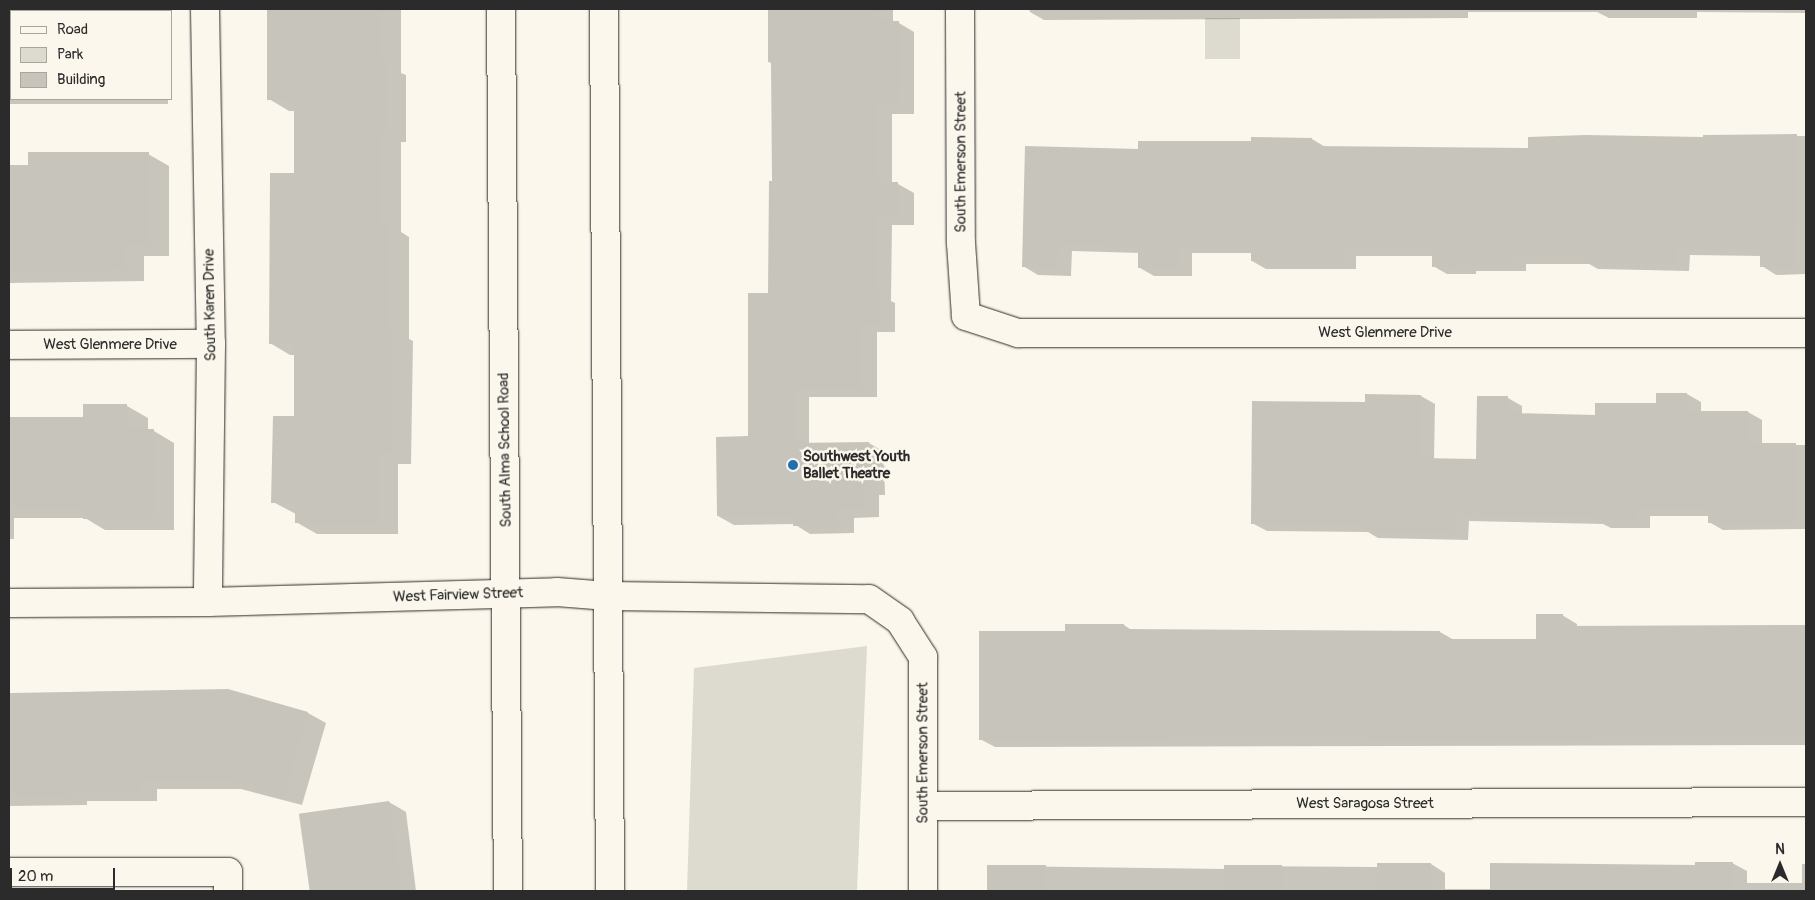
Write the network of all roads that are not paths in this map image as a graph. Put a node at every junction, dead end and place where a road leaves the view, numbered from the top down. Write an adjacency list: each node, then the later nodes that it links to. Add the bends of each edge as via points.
1 (205, 9): 7 (street, South Karen Drive)
2 (501, 9): 9 (street, South Alma School Road)
3 (604, 9): 10 (street)
4 (960, 9): 5 (street, South Emerson Street, via 961,243)
5 (966, 316): 6 (street, West Glenmere Drive, via 1018,333)
6 (1806, 333)
7 (211, 344): 8 (street, West Glenmere Drive); 11 (street, South Karen Drive)
8 (9, 346)
9 (506, 595): 10 (street, West Fairview Street, via 557,592); 11 (street, West Fairview Street); 18 (street, South Alma School Road)
10 (608, 596): 13 (street, West Fairview Street, via 869,599); 19 (street)
11 (208, 602): 12 (street, West Fairview Street)
12 (9, 603)
13 (900, 621): 15 (street, South Emerson Street, via 923,657)
14 (1806, 802): 15 (street, West Saragosa Street)
15 (923, 806): 20 (street, South Emerson Street)
16 (9, 872): 17 (street)
17 (228, 882)
18 (508, 891)
19 (610, 891)
20 (923, 891)

